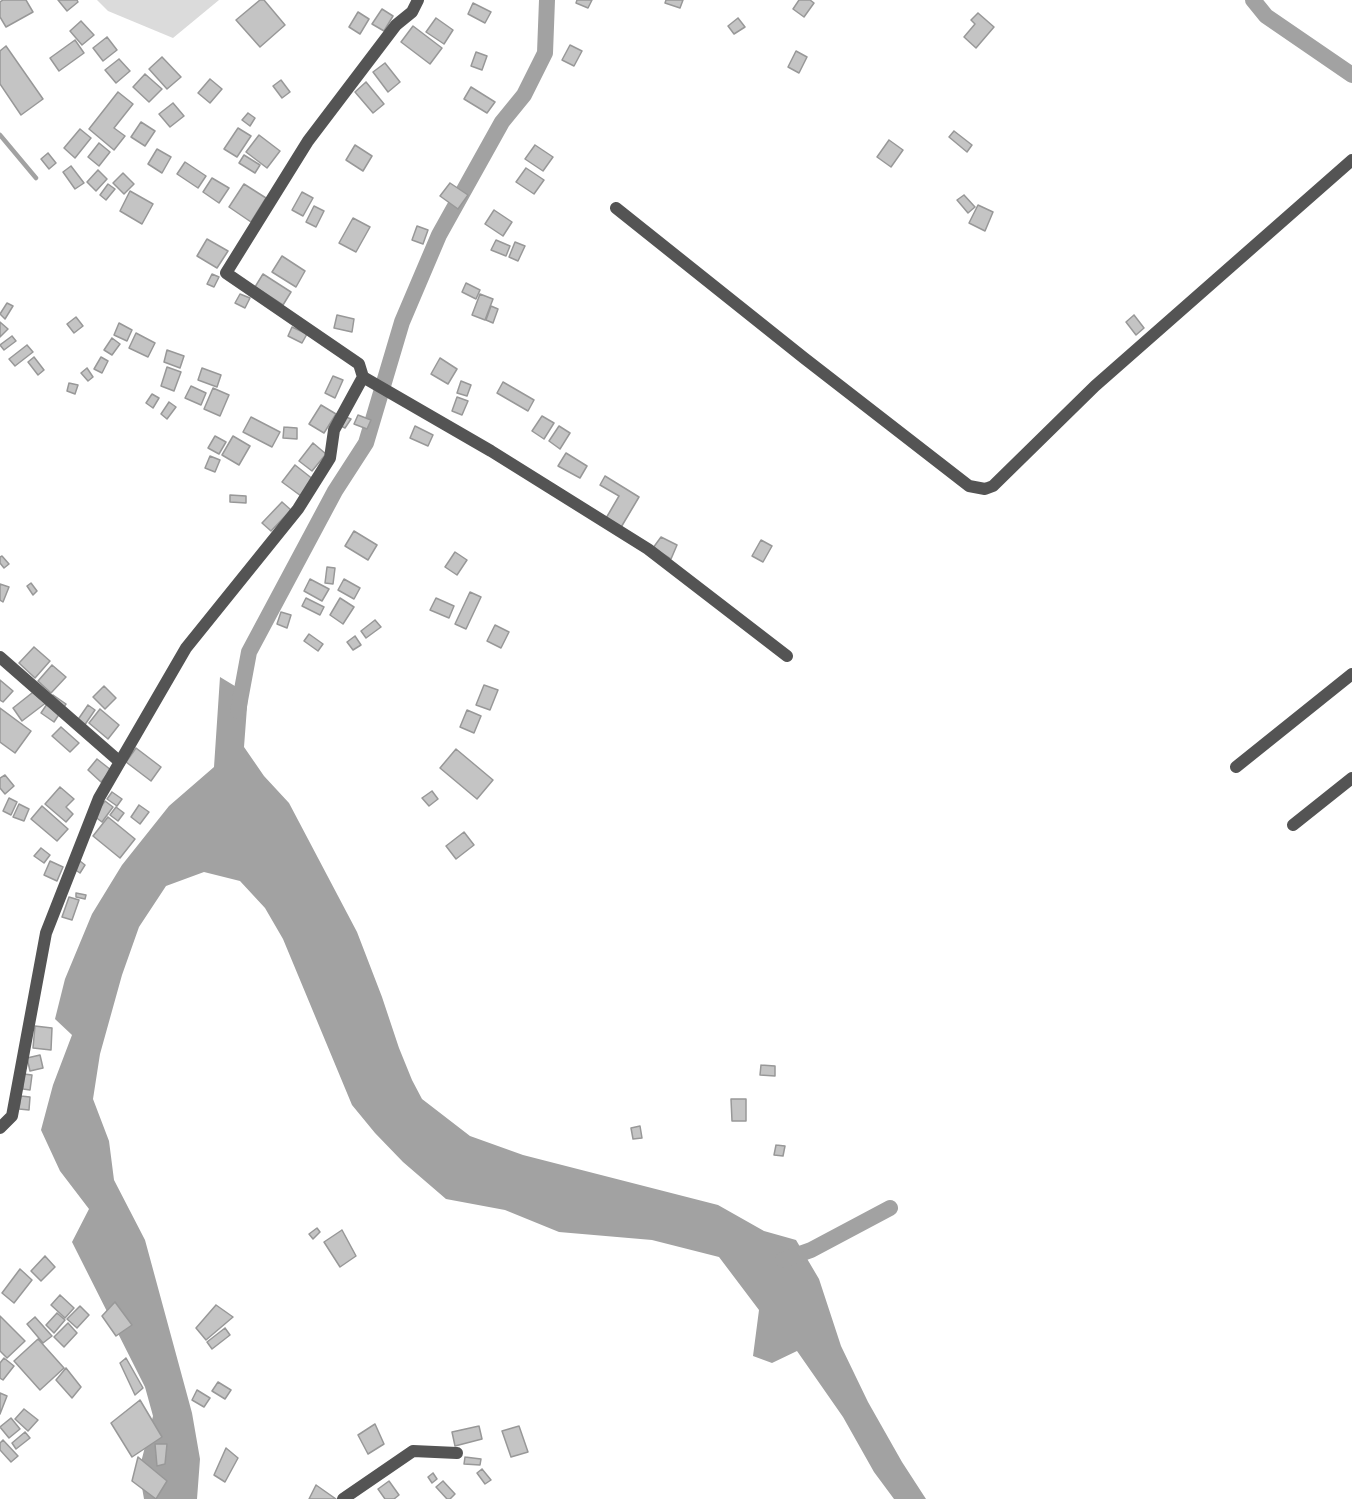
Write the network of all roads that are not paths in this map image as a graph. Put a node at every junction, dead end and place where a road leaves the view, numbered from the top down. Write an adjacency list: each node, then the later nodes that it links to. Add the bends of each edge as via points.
1 (418, 0): 4 (street, via 308,141 226,273 359,364)
2 (1352, 160): 3 (street, via 1095,386 993,486 985,489 969,486)
3 (616, 208)
4 (363, 378): 6 (street, via 648,549); 8 (street, via 334,430 330,458 298,509 186,648)
5 (0, 657): 8 (street)
6 (787, 657)
7 (1352, 674): 9 (street)
8 (120, 762): 12 (street, via 99,798 46,933 12,1116)
9 (1236, 767)
10 (1352, 778): 11 (street)
11 (1293, 825)
12 (0, 1128)
13 (457, 1453): 14 (street, via 413,1451)
14 (343, 1499)

